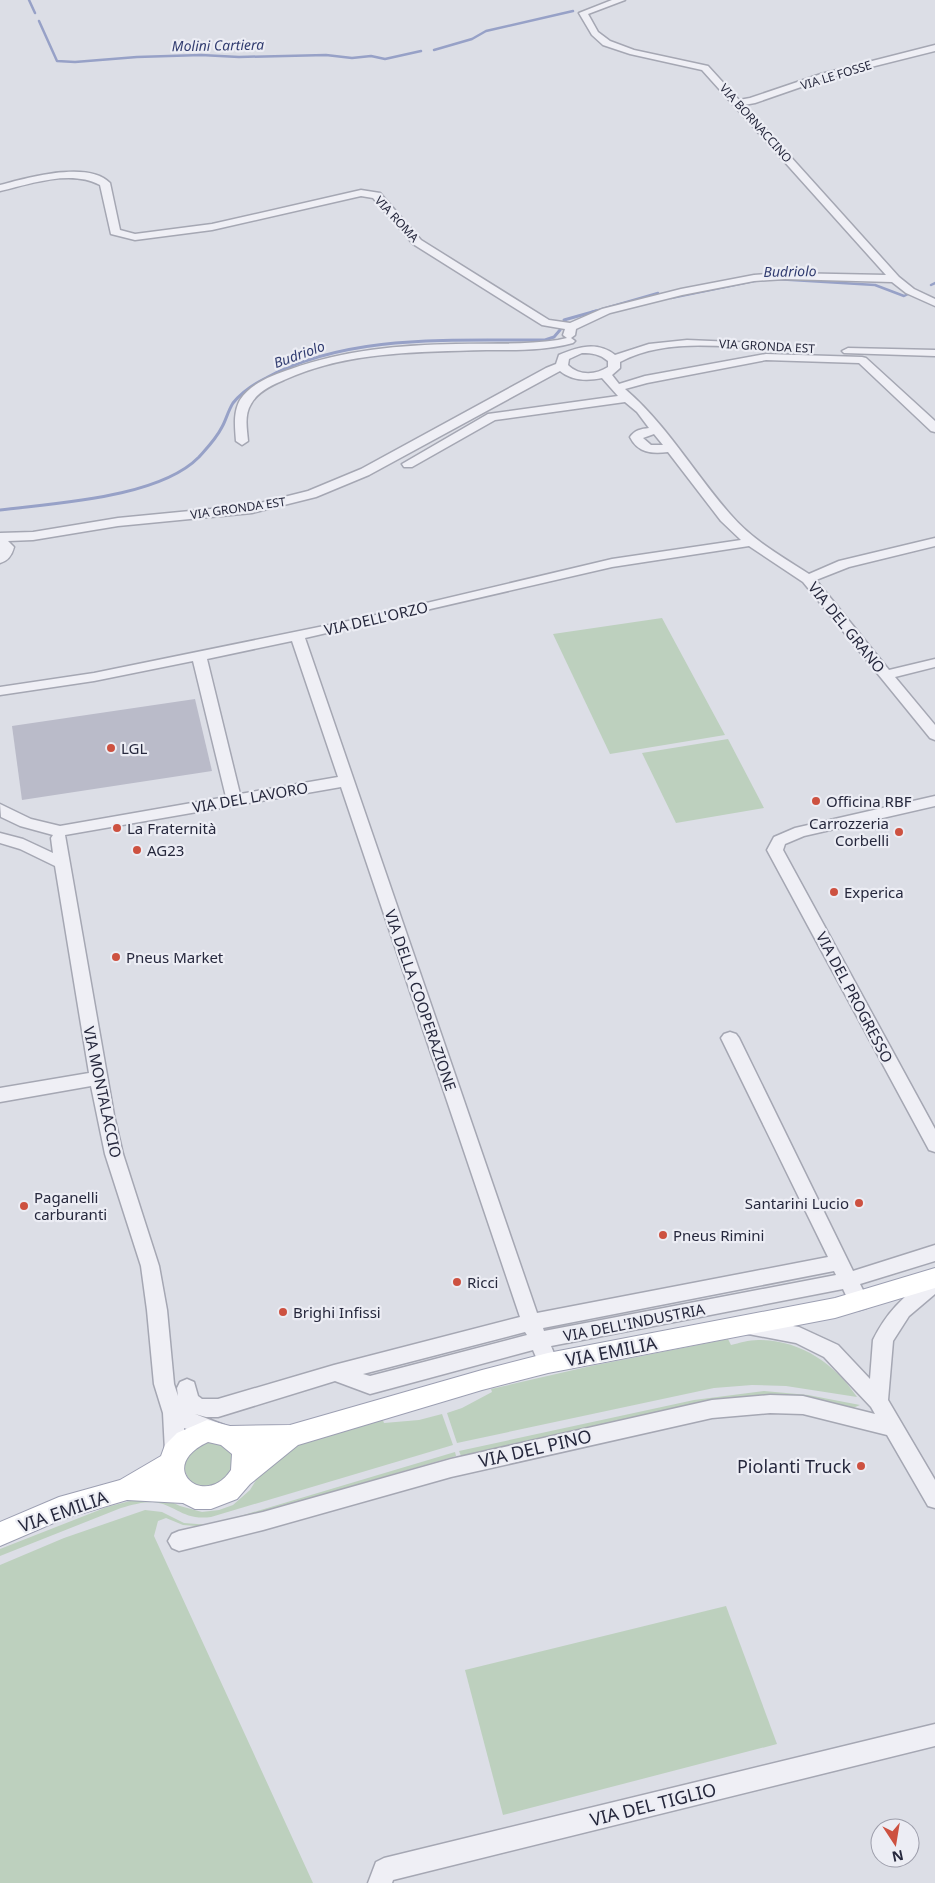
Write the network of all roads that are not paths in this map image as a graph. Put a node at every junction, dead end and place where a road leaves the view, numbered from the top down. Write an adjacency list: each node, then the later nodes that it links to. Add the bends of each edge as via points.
1 (621, 0): 3 (street, VIA BORNACCINO, via 583,13 596,35 613,45 705,68)
2 (935, 48): 3 (street, VIA LE FOSSE)
3 (738, 103): 5 (street, VIA BORNACCINO)
4 (0, 188): 8 (street, VIA ROMA, via 64,176 99,178 106,183 115,232 135,237 212,227 361,193 372,194 417,242 546,323)
5 (895, 279): 6 (street, via 762,277); 7 (street, VIA BORNACCINO, via 910,291)
6 (681, 292): 8 (street, via 606,311)
7 (935, 303)
8 (571, 327): 10 (street, via 568,331)
9 (694, 342): 11 (street, VIA GRONDA EST); 12 (street, VIA GRONDA EST, via 676,339 647,342); 15 (street, VIA GRONDA EST, via 637,350)
10 (572, 346): 12 (street, VIA GRONDA EST); 18 (street, VIA GRONDA EST, via 563,358); 25 (street, via 432,348 335,358 277,378 252,393 243,407 240,420)
11 (840, 350): 13 (street, VIA GRONDA EST); 14 (street, VIA GRONDA EST)
12 (601, 352): 15 (street, VIA GRONDA EST)
13 (935, 354)
14 (935, 358)
15 (614, 360): 20 (street, via 614,368)
16 (862, 360): 17 (street); 21 (street, via 766,357 645,380); 23 (street)
17 (935, 365)
18 (562, 366): 19 (street); 22 (street, VIA GRONDA EST)
19 (574, 375): 20 (street, VIA GRONDA EST); 22 (street, VIA GRONDA EST)
20 (599, 375): 21 (street, VIA GRONDA EST)
21 (620, 391): 24 (street, VIA DEL GRANO); 27 (street, via 492,417)
22 (509, 393): 28 (street, VIA GRONDA EST, via 364,472 312,494 252,508 118,522)
23 (935, 428)
24 (658, 430): 26 (street, VIA DEL GRANO); 26 (street, via 640,433 636,437 638,442 650,449)
25 (242, 441)
26 (672, 448): 30 (street, VIA DEL GRANO, via 726,518)
27 (408, 464)
28 (33, 536): 29 (street, VIA GRONDA EST)
29 (2, 541): 32 (street, VIA GRONDA EST, via 6,553)
30 (751, 542): 33 (street, VIA DEL GRANO); 34 (street, VIA DELL'ORZO, via 612,563)
31 (935, 542): 33 (street, via 844,564)
32 (0, 559)
33 (808, 579): 37 (street, VIA DEL GRANO)
34 (297, 636): 35 (street, VIA DELL'ORZO); 40 (street, VIA DELLA COOPERAZIONE)
35 (199, 656): 38 (street, VIA DELL'ORZO); 41 (street)
36 (935, 663): 37 (street)
37 (886, 674): 39 (street, VIA DEL GRANO)
38 (0, 691)
39 (935, 735)
40 (346, 781): 41 (street, VIA DEL LAVORO); 60 (street, VIA DELLA COOPERAZIONE)
41 (234, 800): 44 (street, VIA DEL LAVORO)
42 (935, 801): 46 (street, via 800,832 779,841)
43 (0, 809): 44 (street, via 12,818)
44 (59, 833): 47 (street)
45 (0, 838): 47 (street, via 27,844)
46 (775, 850): 51 (street, VIA DEL PROGRESSO)
47 (62, 863): 49 (street, VIA MONTALACCIO)
48 (730, 1038): 53 (street)
49 (97, 1078): 50 (street); 70 (street, VIA MONTALACCIO, via 114,1154 150,1266 164,1384)
50 (0, 1095)
51 (935, 1145)
52 (935, 1253): 55 (street, VIA DELL'INDUSTRIA)
53 (840, 1262): 55 (street); 57 (street, VIA DELL'INDUSTRIA)
54 (935, 1278): 58 (main road, VIA EMILIA)
55 (849, 1280): 57 (street, VIA DELL'INDUSTRIA); 58 (street)
56 (935, 1283): 69 (street, via 902,1310 883,1340)
57 (714, 1296): 59 (street, VIA DELL'INDUSTRIA); 61 (street, VIA DELL'INDUSTRIA)
58 (859, 1302): 62 (main road, VIA EMILIA)
59 (614, 1306): 60 (street, VIA DELL'INDUSTRIA); 61 (street)
60 (531, 1322): 63 (street, VIA DELLA COOPERAZIONE); 64 (street, VIA DELL'INDUSTRIA)
61 (621, 1324): 63 (street, VIA DELL'INDUSTRIA)
62 (744, 1326): 65 (main road, VIA EMILIA); 69 (street, via 799,1335 830,1351)
63 (539, 1340): 65 (street, VIA DELLA COOPERAZIONE); 66 (street, VIA DELL'INDUSTRIA)
64 (439, 1346): 66 (street); 67 (street, VIA DELL'INDUSTRIA)
65 (548, 1363): 73 (main road, VIA EMILIA)
66 (446, 1365): 67 (street, VIA DELL'INDUSTRIA, via 370,1385)
67 (334, 1373): 68 (street, VIA DELL'INDUSTRIA, via 218,1408 193,1406 188,1400)
68 (187, 1388)
69 (878, 1401): 71 (street)
70 (173, 1413): 72 (street); 74 (street, VIA MONTALACCIO)
71 (895, 1428): 78 (street); 80 (street, VIA DEL PINO, via 803,1405 712,1409 452,1468)
72 (225, 1434): 73 (main road, VIA EMILIA); 74 (main road, VIA EMILIA, via 206,1431 194,1435 183,1442); 75 (main road, via 240,1444 245,1454)
73 (290, 1436): 75 (main road, VIA EMILIA)
74 (173, 1457): 76 (main road, VIA EMILIA); 77 (main road, via 171,1474)
75 (242, 1476): 77 (main road, VIA EMILIA, via 223,1494 203,1497)
76 (127, 1490): 77 (main road, VIA EMILIA); 79 (main road, VIA EMILIA, via 59,1509)
77 (185, 1492)
78 (935, 1499)
79 (0, 1534)
80 (179, 1541)
81 (935, 1735): 82 (street, VIA DEL TIGLIO, via 384,1870)
82 (380, 1883)

